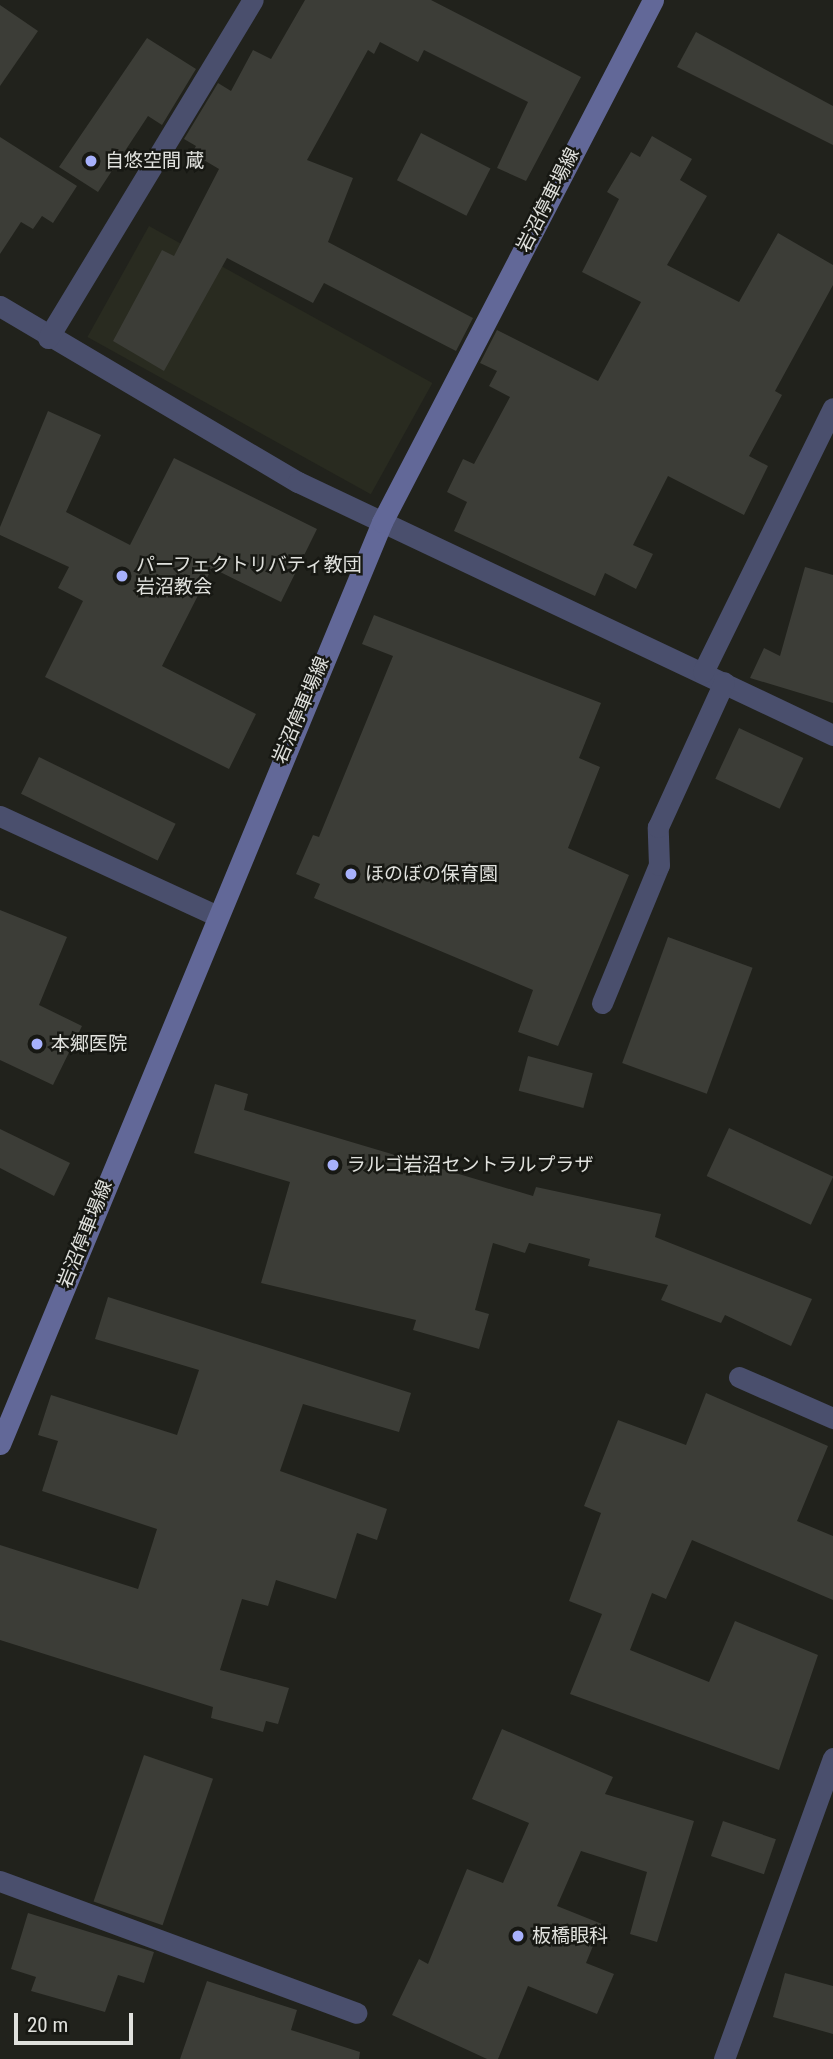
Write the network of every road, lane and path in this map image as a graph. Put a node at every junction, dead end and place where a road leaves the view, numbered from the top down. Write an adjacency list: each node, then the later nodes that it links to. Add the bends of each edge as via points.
1 (253, 0): 4 (street)
2 (653, 0): 6 (main road, 岩沼停車場線)
3 (0, 306): 4 (street)
4 (48, 338): 6 (street, via 298,482)
5 (833, 408): 7 (street)
6 (382, 522): 7 (street); 11 (main road, 岩沼停車場線)
7 (703, 672): 8 (street)
8 (724, 682): 9 (street); 12 (street, via 658,827 659,865)
9 (833, 735)
10 (0, 816): 11 (street)
11 (215, 915): 15 (main road, 岩沼停車場線)
12 (602, 1003)
13 (739, 1377): 14 (street)
14 (833, 1419)
15 (0, 1444)
16 (833, 1758): 19 (street)
17 (0, 1881): 18 (street)
18 (356, 2013)
19 (724, 2059)

